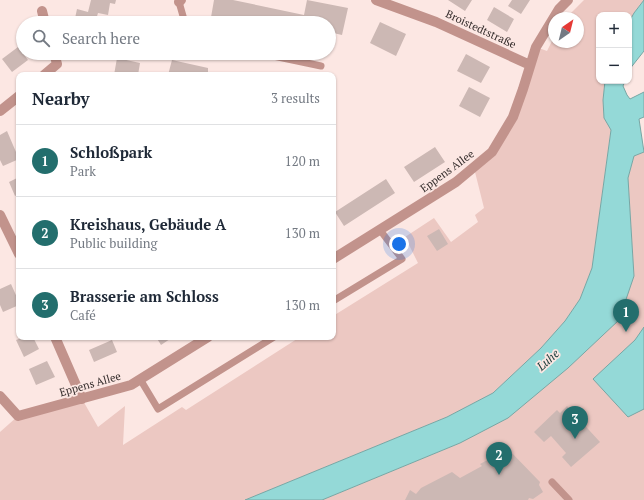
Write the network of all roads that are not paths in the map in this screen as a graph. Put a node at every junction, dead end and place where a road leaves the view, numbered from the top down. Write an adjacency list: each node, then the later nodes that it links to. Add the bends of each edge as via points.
1 (376, 0): 9 (street, Broistedtstraße, via 436,22)
2 (568, 0): 9 (street, Eppens Allee, via 559,9 536,47)
3 (180, 1): 6 (lane)
4 (42, 11): 5 (street)
5 (43, 16)
6 (183, 16)
7 (56, 60): 11 (street, via 57,64)
8 (292, 60): 10 (lane)
9 (530, 65): 15 (street, Eppens Allee, via 513,117 492,152 456,182)
10 (321, 66)
11 (48, 72)
12 (16, 99): 13 (street)
13 (0, 112)
14 (0, 215): 16 (street)
15 (380, 230): 17 (street, Eppens Allee); 18 (lane, via 402,259)
16 (16, 248)
17 (336, 257)
18 (336, 299)
19 (56, 340): 24 (street)
20 (203, 340): 22 (street, Eppens Allee)
21 (269, 340): 22 (lane, via 158,409)
22 (140, 379): 24 (street, Eppens Allee, via 131,385)
23 (0, 396): 24 (street, Eppens Allee, via 18,416)
24 (82, 399)
25 (552, 482): 26 (lane)
26 (569, 500)

